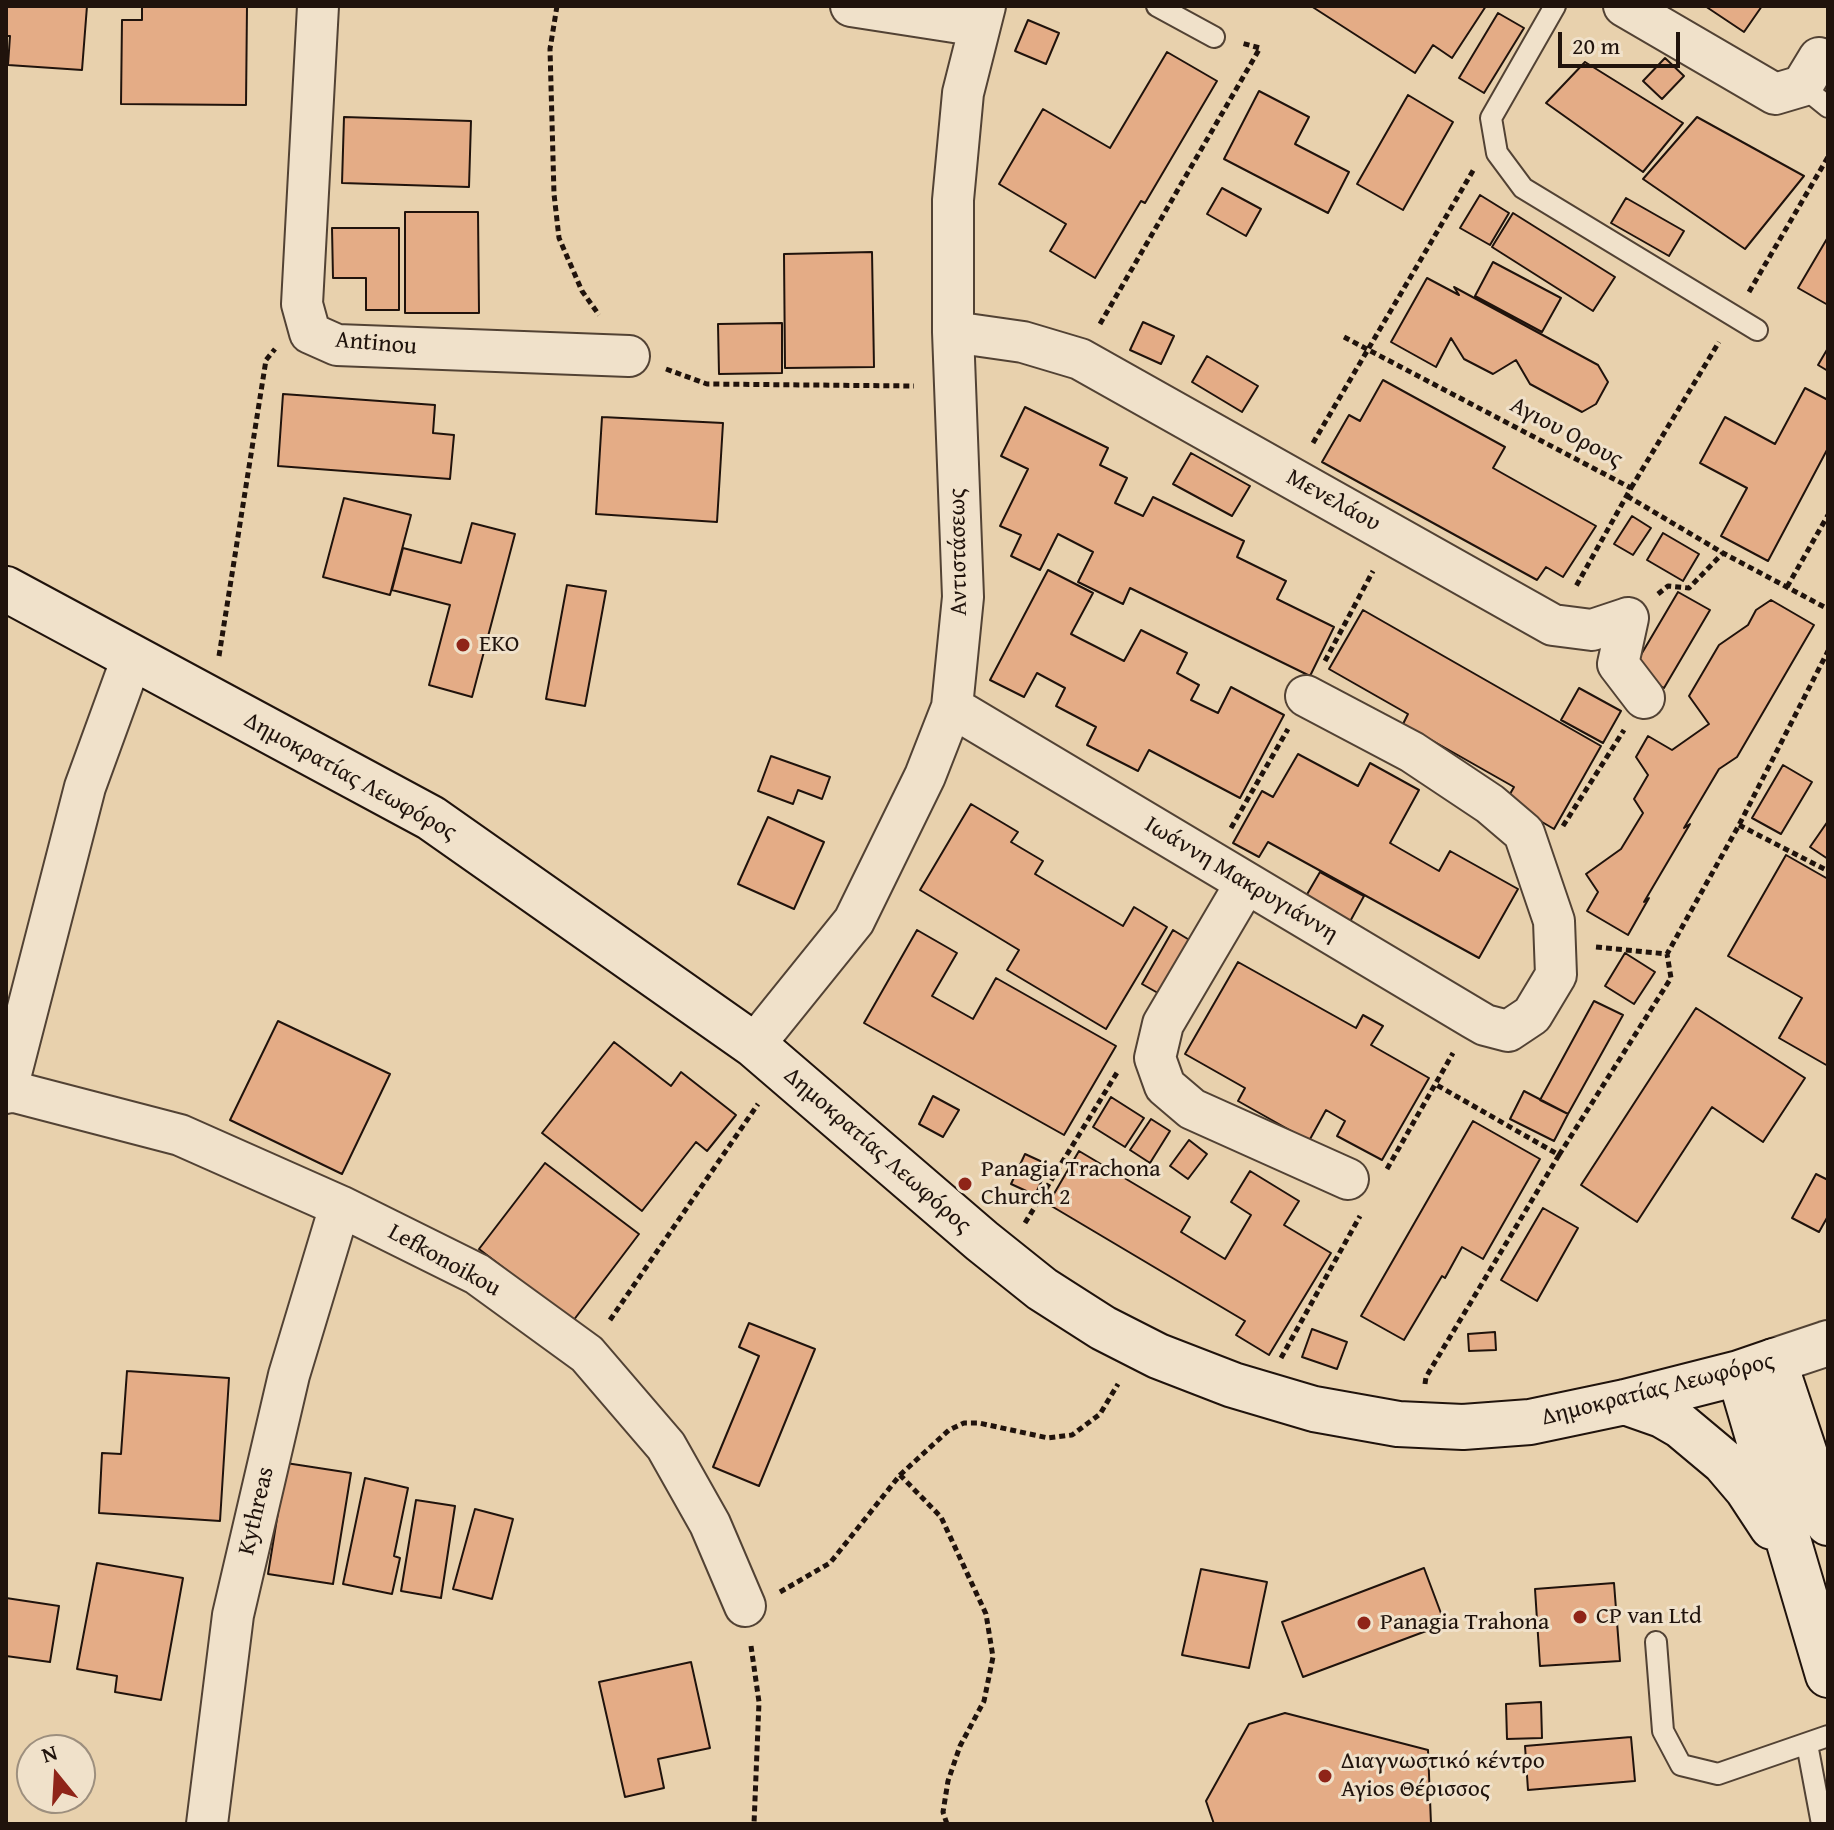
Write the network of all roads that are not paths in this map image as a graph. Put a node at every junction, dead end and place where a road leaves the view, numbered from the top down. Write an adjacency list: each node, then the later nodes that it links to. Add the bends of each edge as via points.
1 (318, 6): 11 (street, Antinou, via 302,304 310,333 337,345)
2 (851, 6): 6 (street)
3 (1157, 6): 7 (lane)
4 (1555, 6): 9 (lane, via 1491,118 1497,153 1523,188)
5 (1624, 6): 8 (street, via 1775,94)
6 (982, 16): 10 (street, Αντιστάσεως, via 963,93 953,200)
7 (1214, 37)
8 (1816, 84)
9 (1757, 330)
10 (953, 332): 15 (street, Μενελάου, via 1023,342 1080,359 1553,625 1592,630 1628,618 1618,664); 16 (street, Αντιστάσεως, via 963,597)
11 (629, 356)
12 (6, 589): 13 (main road, Δημοκρατίας Λεωφόρος)
13 (132, 658): 18 (main road, Δημοκρατίας Λεωφόρος, via 431,818); 19 (street, via 85,787)
14 (1306, 696): 17 (street, Ιωάννη Μακρυγιάννη, via 1412,752 1524,833 1554,921 1556,975 1532,1015 1508,1031 1485,1025)
15 (1644, 698)
16 (952, 707): 17 (street, Ιωάννη Μακρυγιάννη); 18 (street, Αντιστάσεως, via 925,776 854,921)
17 (1246, 883): 20 (street, via 1163,1024 1155,1058 1165,1086 1192,1109)
18 (768, 1057): 24 (main road, Δημοκρατίας Λεωφόρος, via 1064,1305 1141,1347 1233,1385 1314,1409 1398,1424 1463,1427 1530,1422)
19 (6, 1092): 21 (street, Lefkonoikou, via 180,1135)
20 (1348, 1179)
21 (340, 1206): 28 (street, Lefkonoikou, via 477,1274 587,1354 666,1446 710,1524); 33 (street, Kythreas, via 289,1375 233,1615)
22 (1828, 1343): 23 (main road, Δημοκρατίας Λεωφόρος)
23 (1756, 1367): 24 (main road, Δημοκρατίας Λεωφόρος); 26 (main road); 27 (main road)
24 (1625, 1402): 27 (main road, via 1681,1426 1724,1462)
25 (1828, 1511): 26 (main road)
26 (1828, 1522)
27 (1793, 1559): 30 (main road)
28 (745, 1606)
29 (1656, 1642): 32 (lane, via 1663,1731 1681,1765 1718,1774)
30 (1828, 1675)
31 (1828, 1736): 32 (lane)
32 (1807, 1744): 34 (lane)
33 (207, 1824)
34 (1822, 1824)

